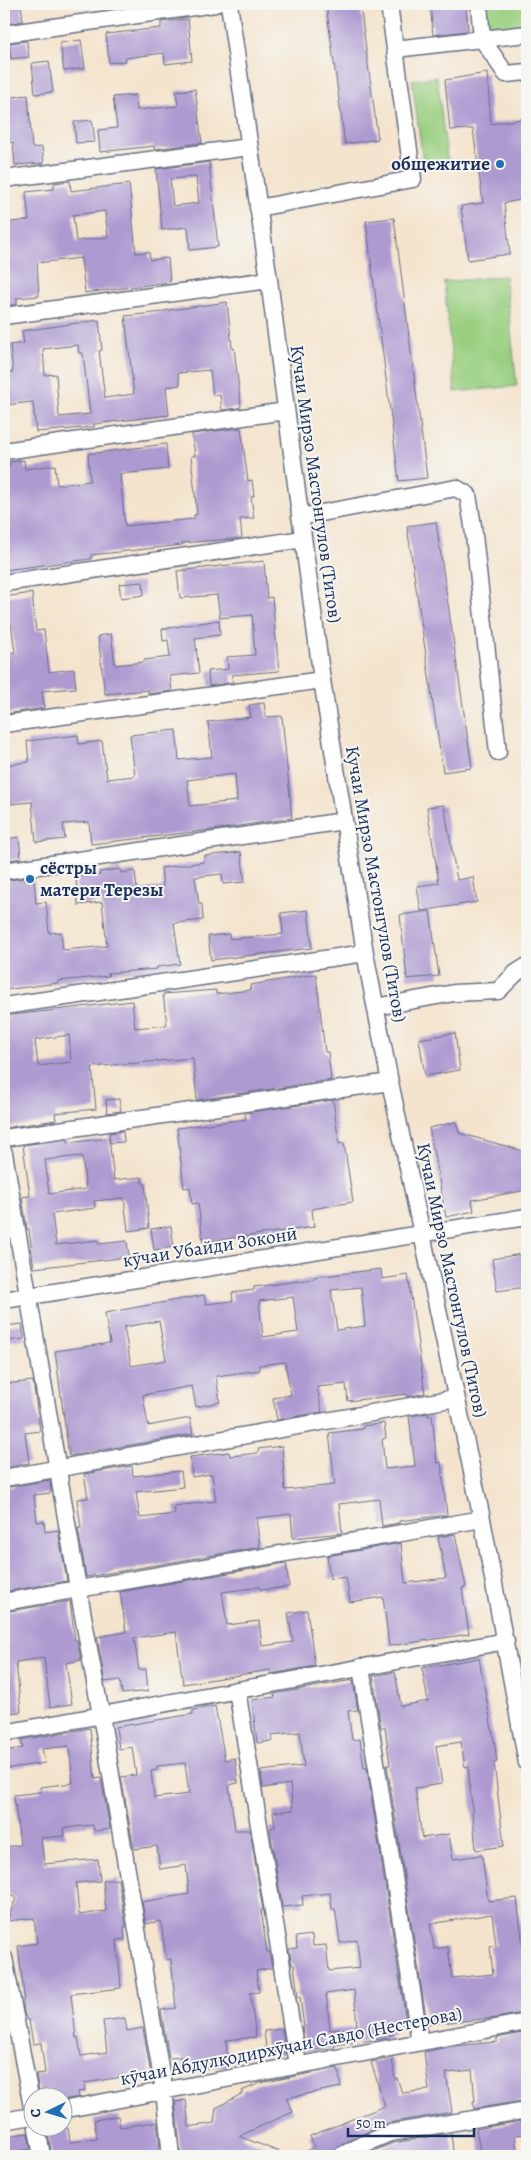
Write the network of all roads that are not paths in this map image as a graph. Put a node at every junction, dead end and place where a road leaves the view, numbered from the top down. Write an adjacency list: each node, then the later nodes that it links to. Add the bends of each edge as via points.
1 (215, 4): 5 (street)
2 (229, 4): 10 (street, Кучаи Мирзо Мастонгулов (Титов))
3 (389, 4): 8 (street)
4 (478, 4): 7 (street)
5 (4, 34)
6 (527, 34): 7 (street)
7 (482, 39): 8 (street); 9 (street, via 506,74)
8 (395, 49): 12 (street, via 413,179)
9 (527, 72)
10 (249, 147): 11 (street); 12 (street, Кучаи Мирзо Мастонгулов (Титов))
11 (4, 179)
12 (258, 208): 13 (street, Кучаи Мирзо Мастонгулов (Титов))
13 (269, 280): 14 (street); 15 (street, Кучаи Мирзо Мастонгулов (Титов))
14 (4, 316)
15 (286, 411): 16 (street); 17 (street, Кучаи Мирзо Мастонгулов (Титов))
16 (4, 451)
17 (300, 517): 18 (street, Кучаи Мирзо Мастонгулов (Титов)); 22 (street, via 456,488 468,495)
18 (304, 538): 19 (street); 20 (street, Кучаи Мирзо Мастонгулов (Титов))
19 (4, 582)
20 (322, 680): 21 (street); 23 (street, Кучаи Мирзо Мастонгулов (Титов))
21 (4, 724)
22 (498, 752)
23 (344, 821): 24 (street); 25 (street, Кучаи Мирзо Мастонгулов (Титов))
24 (4, 871)
25 (365, 953): 27 (street); 28 (street, Кучаи Мирзо Мастонгулов (Титов))
26 (527, 966): 28 (street, via 498,991 454,993)
27 (4, 1006)
28 (376, 1007): 29 (street, Кучаи Мирзо Мастонгулов (Титов))
29 (390, 1082): 30 (street); 33 (street, Кучаи Мирзо Мастонгулов (Титов))
30 (4, 1138)
31 (4, 1153): 34 (street)
32 (527, 1217): 33 (street, кӯчаи Убайди Зоконӣ)
33 (422, 1234): 34 (street, кӯчаи Убайди Зоконӣ); 36 (street, Кучаи Мирзо Мастонгулов (Титов))
34 (28, 1296): 35 (street, кӯчаи Убайди Зоконӣ); 37 (street)
35 (4, 1300)
36 (456, 1398): 37 (street); 39 (street, Кучаи Мирзо Мастонгулов (Титов))
37 (58, 1469): 38 (street); 40 (street)
38 (4, 1478)
39 (482, 1520): 40 (street); 42 (street, Кучаи Мирзо Мастонгулов (Титов))
40 (78, 1588): 41 (street); 45 (street)
41 (4, 1602)
42 (506, 1641): 43 (street); 47 (street, Кучаи Мирзо Мастонгулов (Титов))
43 (361, 1667): 44 (street); 50 (street)
44 (237, 1690): 45 (street); 51 (street)
45 (101, 1715): 46 (street); 53 (street)
46 (4, 1733)
47 (527, 1763)
48 (4, 1958): 52 (street)
49 (527, 2022): 50 (street, кӯчаи Абдулқодирхӯҷаи Савдо (Нестерова))
50 (420, 2042): 51 (street, кӯчаи Абдулқодирхӯҷаи Савдо (Нестерова))
51 (298, 2066): 53 (street, кӯчаи Абдулқодирхӯҷаи Савдо (Нестерова))
52 (28, 2088)
53 (164, 2091): 54 (street, кӯчаи Абдулқодирхӯҷаи Савдо (Нестерова)); 60 (street)
54 (72, 2108)
55 (527, 2110): 61 (street, via 390,2133)
56 (22, 2118): 57 (street)
57 (4, 2121)
58 (38, 2138): 59 (street)
59 (42, 2156)
60 (171, 2156)
61 (341, 2156)

